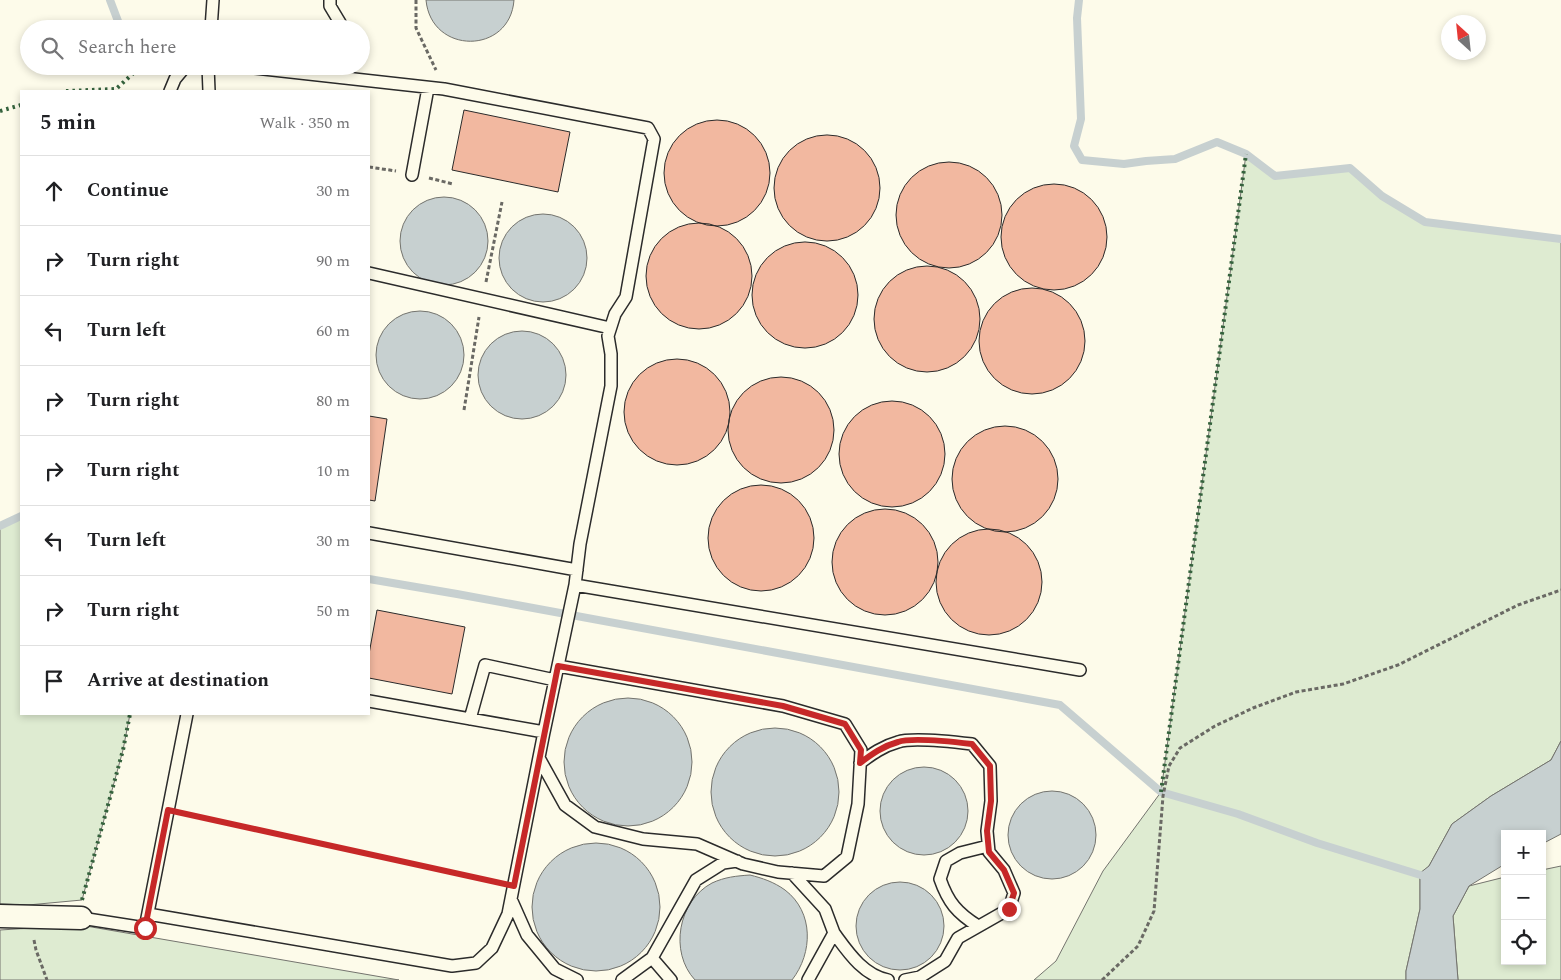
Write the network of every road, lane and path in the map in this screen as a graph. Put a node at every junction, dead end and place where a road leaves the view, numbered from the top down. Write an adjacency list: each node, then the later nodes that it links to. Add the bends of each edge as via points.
1 (213, 0): 4 (lane)
2 (330, 0): 5 (lane)
3 (416, 0): 10 (path, via 416,28)
4 (212, 20)
5 (338, 20)
6 (178, 75): 11 (lane)
7 (208, 75): 12 (lane)
8 (356, 75): 9 (lane)
9 (428, 88): 10 (lane); 13 (lane)
10 (444, 89): 15 (lane, via 648,128 654,139 628,288)
11 (170, 90)
12 (209, 90)
13 (412, 175)
14 (370, 272): 15 (lane)
15 (610, 328): 17 (lane, via 611,386 580,544)
16 (370, 532): 17 (lane)
17 (578, 570): 18 (lane)
18 (575, 585): 20 (lane); 21 (lane)
19 (1561, 590): 49 (path, via 1518,605 1398,665 1343,684 1296,692 1253,708 1180,748 1169,766 1164,789 1154,910 1138,946)
20 (558, 666): 22 (lane); 28 (lane, via 783,706 845,724 861,750)
21 (1080, 670)
22 (555, 680): 25 (lane, via 485,665); 26 (lane)
23 (370, 701): 25 (lane)
24 (187, 715): 29 (lane)
25 (470, 719): 26 (lane)
26 (544, 732): 27 (lane)
27 (539, 758): 31 (lane, via 565,805 594,827 643,839 697,844); 33 (lane)
28 (860, 763): 30 (lane, via 877,750 900,741 972,744 990,766); 32 (lane, via 858,804 848,856 824,876)
29 (168, 810): 33 (path); 35 (lane)
30 (988, 846): 39 (lane, via 1014,893 1009,909); 39 (lane, via 960,853 946,861 940,879 947,898 962,916)
31 (737, 861): 32 (lane); 41 (lane, via 723,863 696,880)
32 (792, 874): 40 (lane, via 825,910)
33 (514, 886): 34 (lane)
34 (511, 899): 35 (lane, via 508,914 492,948 476,963 452,966); 43 (lane, via 527,935 555,969)
35 (148, 914): 38 (lane, via 145,928)
36 (0, 916): 37 (street)
37 (32, 917): 38 (street); 42 (path, via 36,950)
38 (81, 918)
39 (978, 926): 48 (lane, via 958,938 945,961 920,977)
40 (834, 933): 46 (lane); 47 (lane, via 854,960 878,978)
41 (652, 958): 44 (lane); 45 (lane)
42 (47, 980)
43 (577, 980)
44 (622, 980)
45 (670, 980)
46 (808, 980)
47 (888, 980)
48 (905, 980)
49 (1102, 980)

